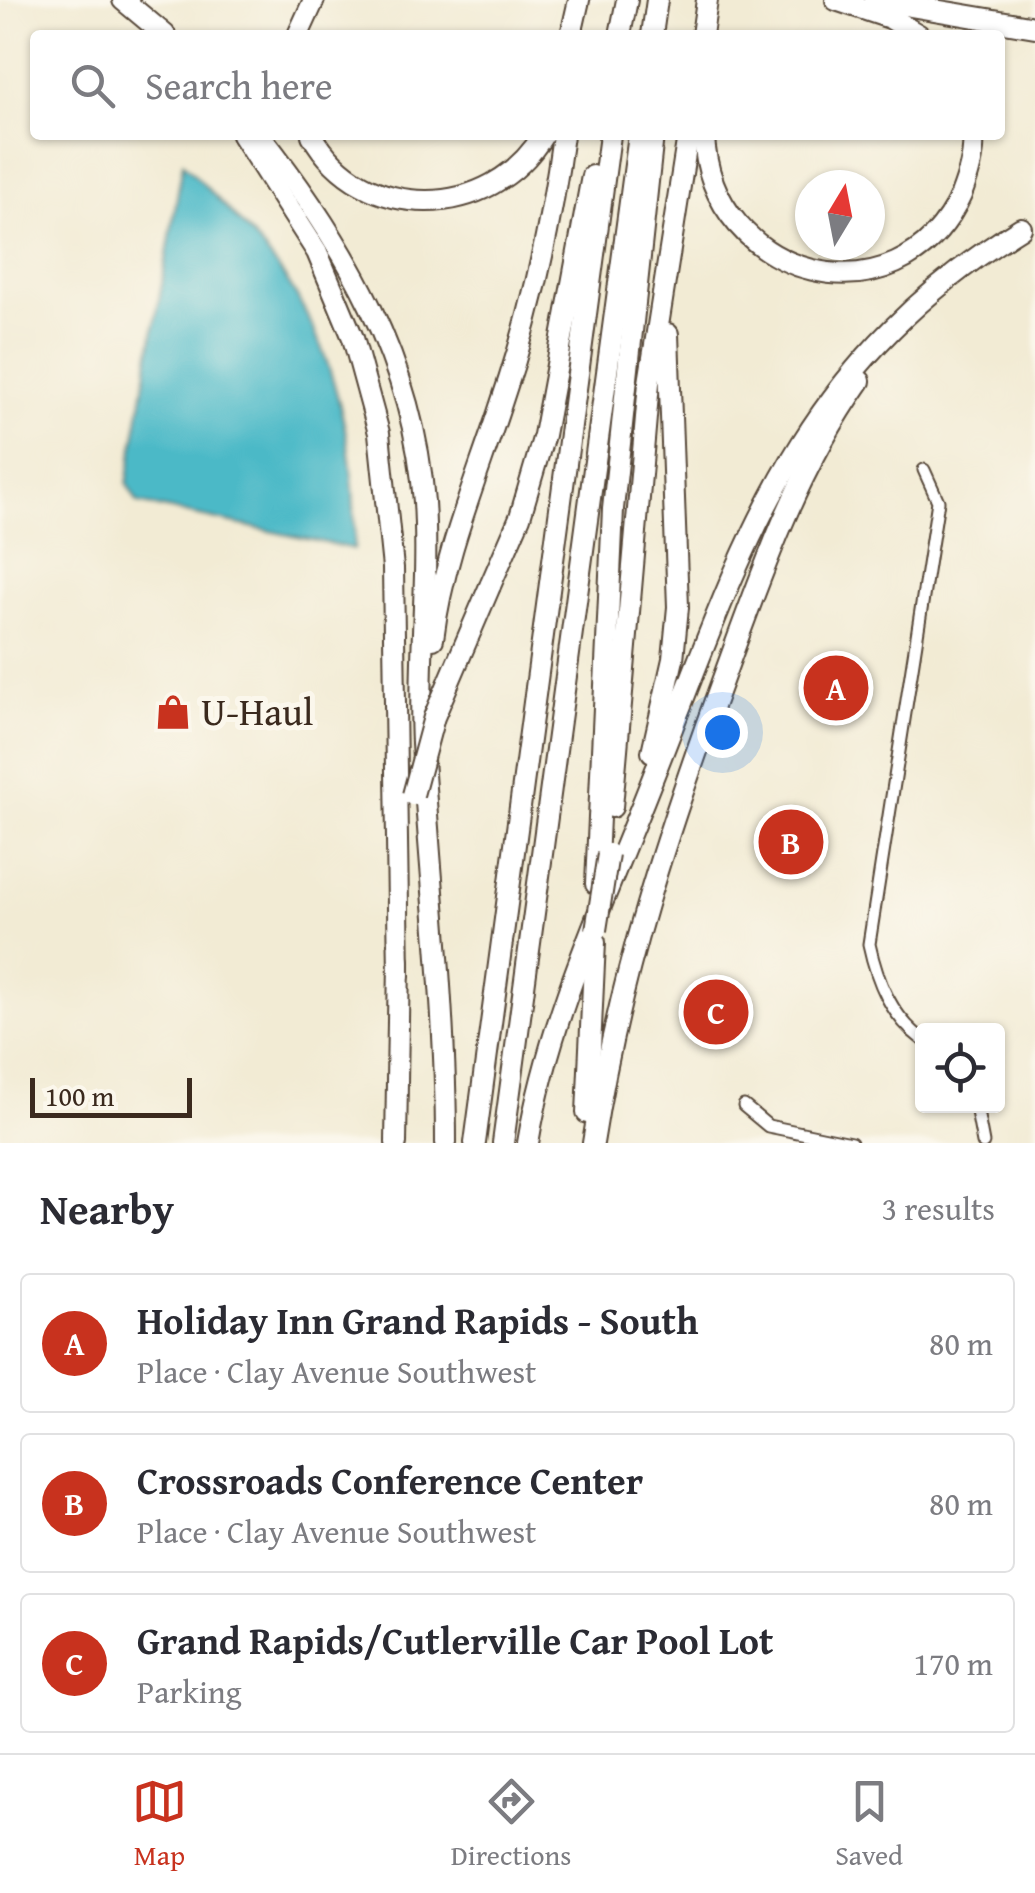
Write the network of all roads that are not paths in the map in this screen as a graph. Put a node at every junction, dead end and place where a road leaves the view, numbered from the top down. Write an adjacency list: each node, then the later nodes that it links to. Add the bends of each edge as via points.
1 (123, 0): 10 (highway)
2 (314, 0): 11 (highway)
3 (580, 0): 12 (highway)
4 (628, 0): 13 (highway)
5 (660, 0): 14 (highway); 15 (highway)
6 (708, 0): 16 (highway)
7 (836, 0): 17 (highway)
8 (875, 0): 9 (highway)
9 (1035, 27)
10 (157, 30)
11 (300, 30)
12 (575, 30)
13 (623, 30)
14 (653, 30)
15 (661, 30)
16 (706, 30)
17 (910, 30)
18 (245, 140): 35 (highway, via 317,252 353,338 379,434 394,568)
19 (264, 140): 33 (highway, via 362,288 388,341 410,414 424,504)
20 (316, 140): 21 (highway, via 338,168 374,192 438,202 494,184)
21 (539, 140)
22 (562, 140): 33 (highway, via 521,342 440,600)
23 (599, 140): 33 (highway, bridge, via 544,435 520,517 439,704)
24 (609, 140): 41 (highway)
25 (638, 140): 42 (highway)
26 (652, 140): 34 (highway, bridge, via 613,509)
27 (687, 140): 31 (highway)
28 (705, 140): 29 (highway, via 713,189 753,243 796,266 845,274 898,259 943,224 965,185)
29 (971, 140)
30 (1028, 223): 34 (highway, via 949,274 899,318 846,378 792,456 744,549); 45 (highway, via 928,304 860,380 809,460 657,861 622,990)
31 (674, 230): 34 (highway, bridge, via 649,382 608,854); 34 (highway, via 667,358 680,564 673,659 652,753)
32 (924, 470): 36 (street, via 938,501 869,944 875,974 894,1010)
33 (419, 793): 35 (highway); 40 (highway)
34 (593, 932): 43 (highway, via 550,1047); 44 (highway)
35 (399, 975): 39 (highway)
36 (915, 1031)
37 (744, 1106): 46 (street, via 768,1126)
38 (977, 1113): 47 (street)
39 (396, 1143)
40 (446, 1143)
41 (476, 1143)
42 (503, 1143)
43 (528, 1143)
44 (584, 1143)
45 (593, 1143)
46 (851, 1143)
47 (983, 1143)

